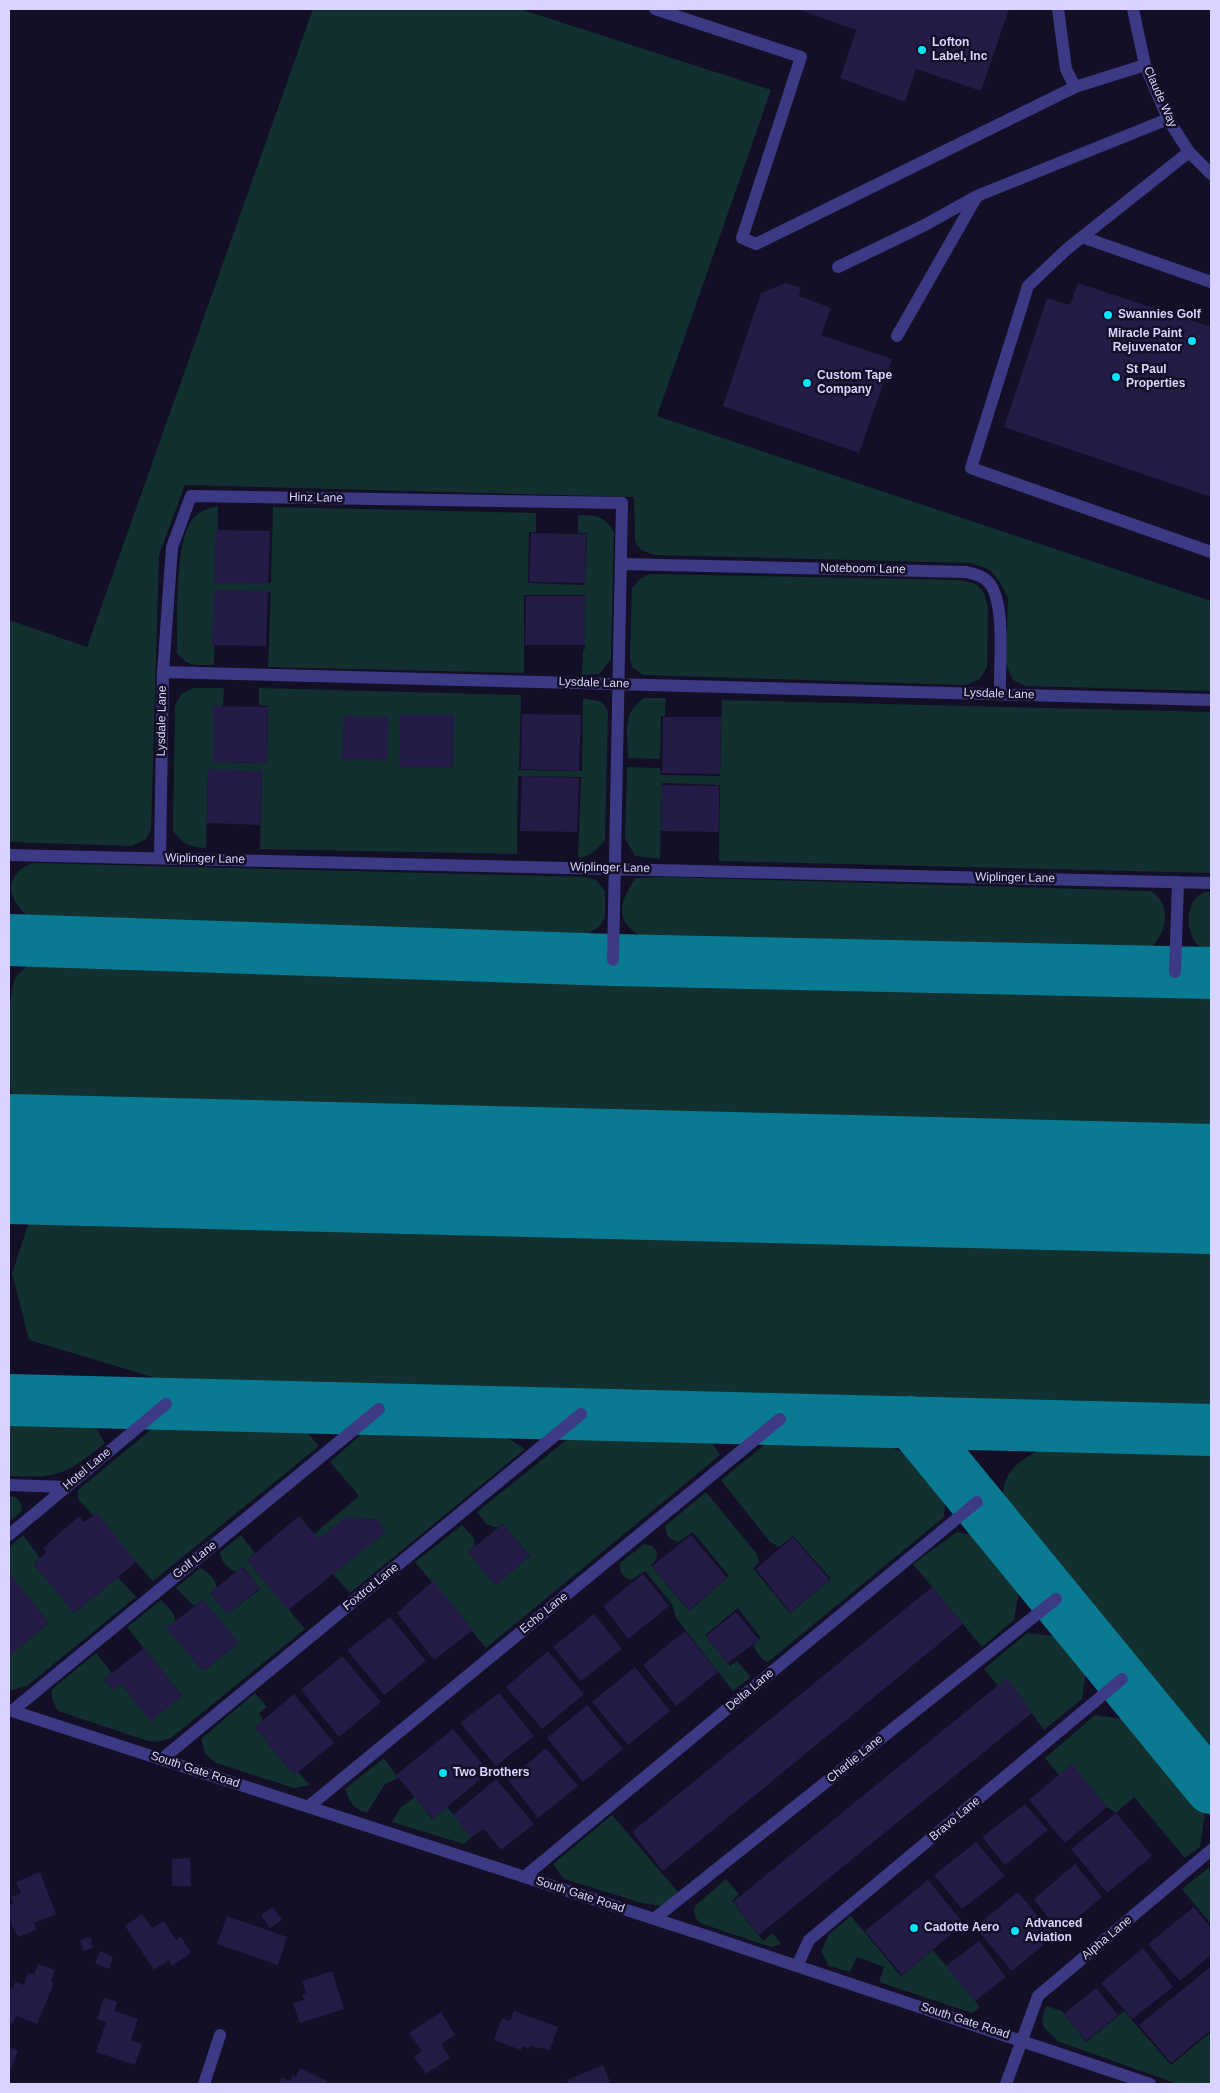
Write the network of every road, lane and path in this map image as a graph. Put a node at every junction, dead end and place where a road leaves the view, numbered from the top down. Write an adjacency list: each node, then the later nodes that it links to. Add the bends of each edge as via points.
1 (655, 9): 5 (street, via 801,57 742,238 756,244)
2 (1058, 9): 5 (street, via 1066,69)
3 (1133, 9): 4 (street, Claude Way)
4 (1145, 65): 5 (street); 6 (street, Claude Way)
5 (1075, 87)
6 (1168, 119): 7 (street, Claude Way); 9 (street)
7 (1189, 152): 8 (street, Claude Way); 10 (street)
8 (1211, 174)
9 (977, 196): 11 (street); 13 (street)
10 (1082, 237): 12 (street); 14 (street, via 1028,286 972,468)
11 (838, 267)
12 (1211, 282)
13 (897, 336)
14 (1211, 552)
15 (621, 564): 16 (street, Hinz Lane, via 622,503 191,496 172,547); 17 (street); 18 (street, Noteboom Lane, via 966,572 981,576 989,583 999,606)
16 (163, 672): 17 (street, Lysdale Lane); 21 (street, Lysdale Lane)
17 (618, 684): 18 (street, Lysdale Lane); 22 (street)
18 (1000, 694): 19 (street, Lysdale Lane)
19 (1211, 700)
20 (9, 855): 21 (street, Wiplinger Lane)
21 (160, 858): 22 (street, Wiplinger Lane)
22 (615, 868): 23 (street, Wiplinger Lane); 25 (street)
23 (1178, 882): 24 (street, Wiplinger Lane); 26 (street)
24 (1211, 883)
25 (613, 960)
26 (1175, 972)
27 (166, 1404): 32 (street, Hotel Lane)
28 (379, 1410): 37 (street, Golf Lane)
29 (581, 1414): 38 (street, Foxtrot Lane)
30 (780, 1419): 39 (street, Echo Lane)
31 (9, 1486): 32 (street)
32 (66, 1487): 34 (street, Hotel Lane)
33 (977, 1502): 41 (street, Delta Lane)
34 (9, 1535)
35 (1056, 1599): 42 (street, Charlie Lane)
36 (1122, 1679): 43 (street, Bravo Lane, via 809,1940)
37 (10, 1710): 38 (street, South Gate Road)
38 (162, 1759): 39 (street, South Gate Road)
39 (308, 1807): 41 (street, South Gate Road)
40 (1211, 1850): 45 (street, Alpha Lane, via 1038,1996)
41 (524, 1877): 42 (street, South Gate Road)
42 (654, 1919): 43 (street, South Gate Road)
43 (798, 1966): 45 (street, South Gate Road)
44 (220, 2035): 46 (street)
45 (1021, 2040): 47 (street, Alpha Lane); 48 (street, South Gate Road)
46 (204, 2084)
47 (1006, 2084)
48 (1150, 2084)

